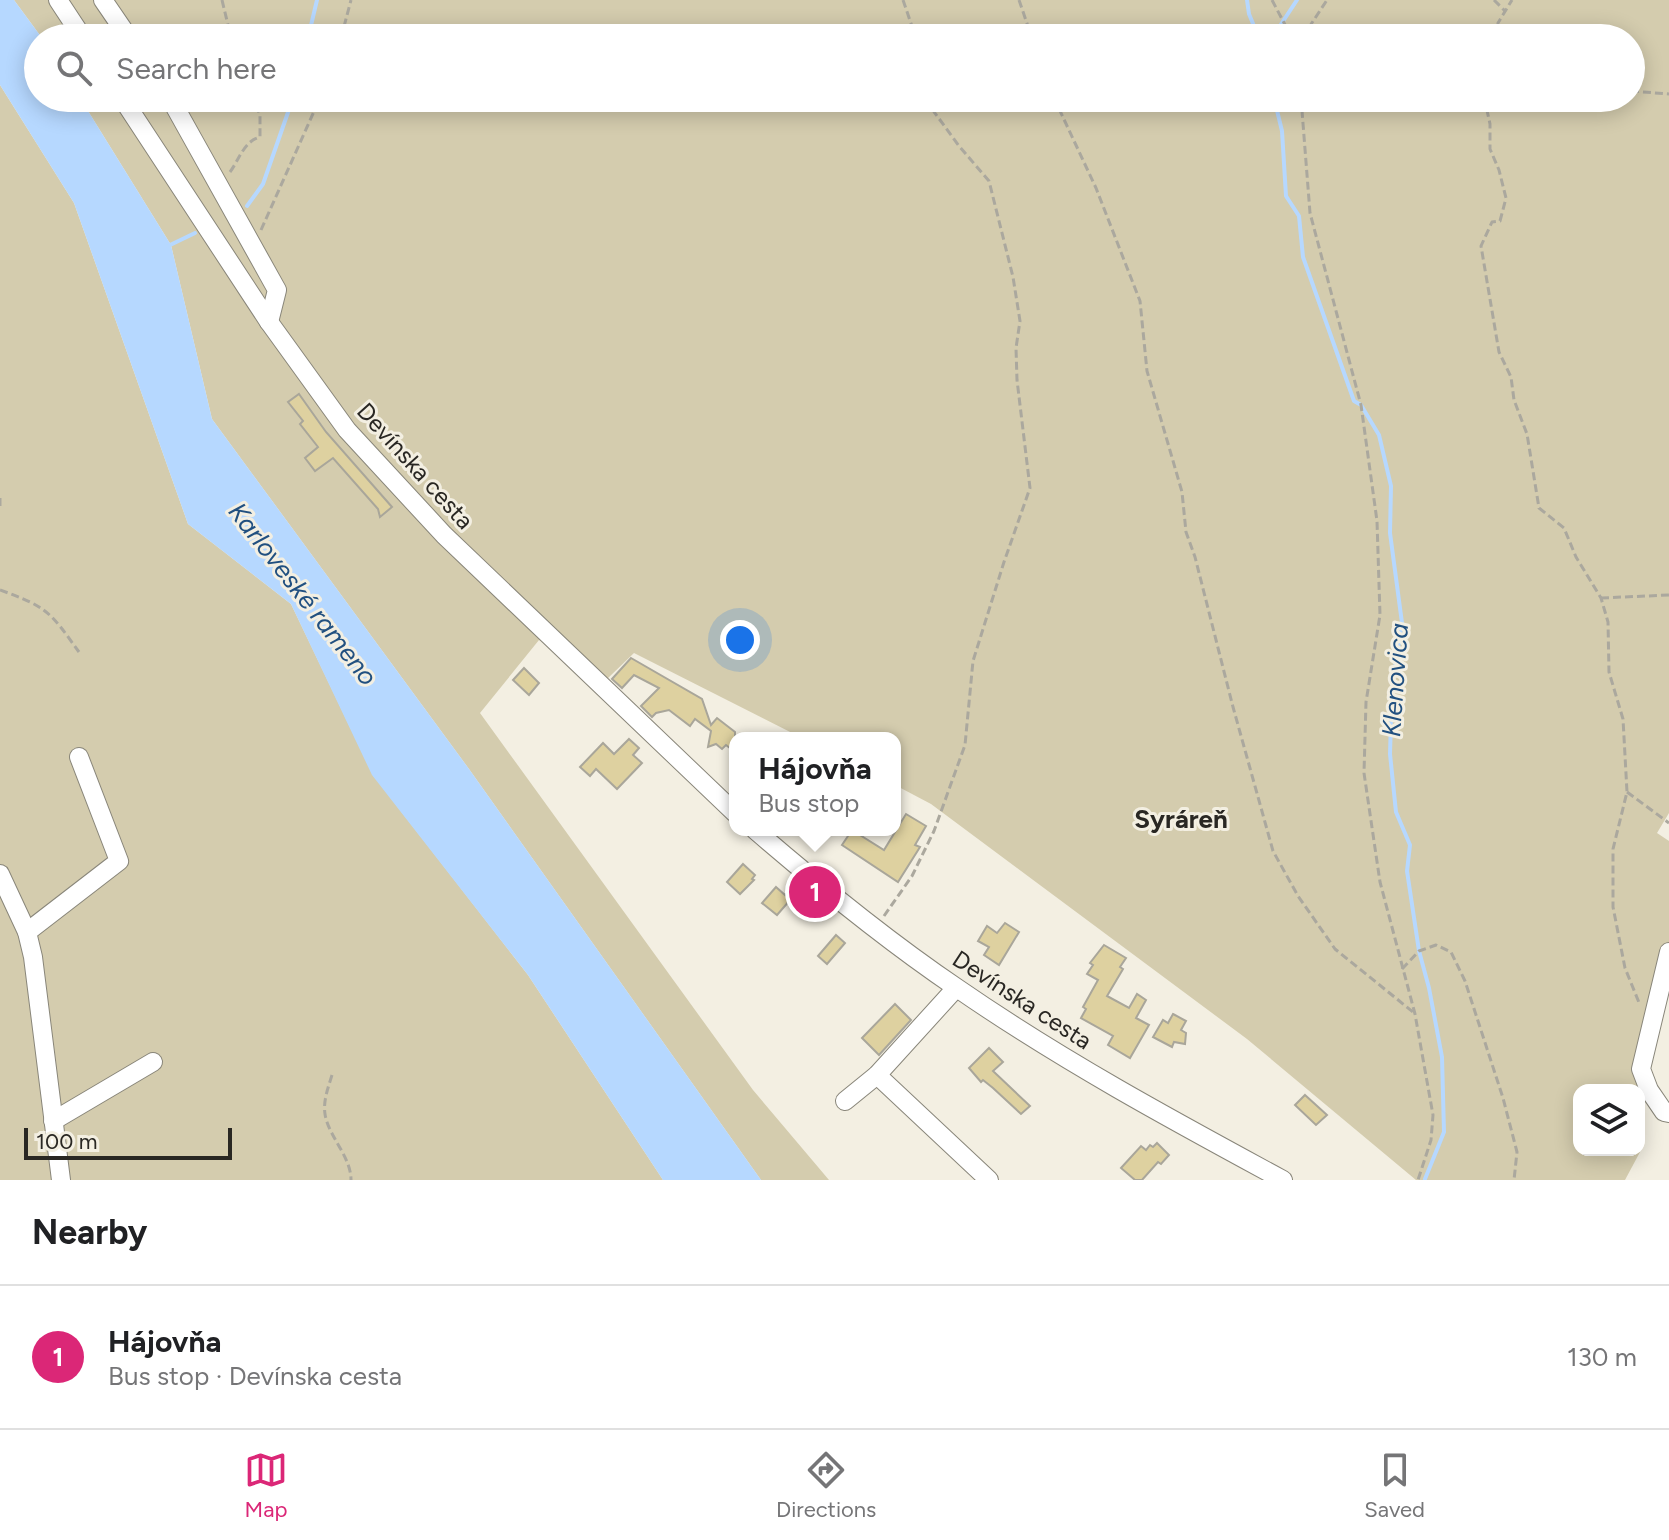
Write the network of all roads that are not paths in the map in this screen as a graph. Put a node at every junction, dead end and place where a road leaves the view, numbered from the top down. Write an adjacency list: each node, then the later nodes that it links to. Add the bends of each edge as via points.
1 (58, 0): 3 (street)
2 (103, 0): 4 (street)
3 (74, 24)
4 (119, 24)
5 (131, 112): 7 (street, Devínska cesta)
6 (178, 112): 7 (street, via 277,290)
7 (269, 322): 9 (street, Devínska cesta, via 347,430 444,535)
8 (79, 757): 12 (street, via 119,861)
9 (729, 807)
10 (762, 836): 14 (street, Devínska cesta, via 874,929)
11 (0, 874): 12 (street)
12 (27, 932): 19 (street)
13 (1669, 952): 18 (street, via 1641,1069 1649,1090)
14 (956, 988): 16 (street); 22 (street, Devínska cesta, via 1130,1096)
15 (153, 1062): 19 (street)
16 (877, 1075): 17 (street); 21 (street)
17 (845, 1101)
18 (1669, 1113)
19 (53, 1121): 20 (street)
20 (61, 1180)
21 (989, 1180)
22 (1283, 1180)

